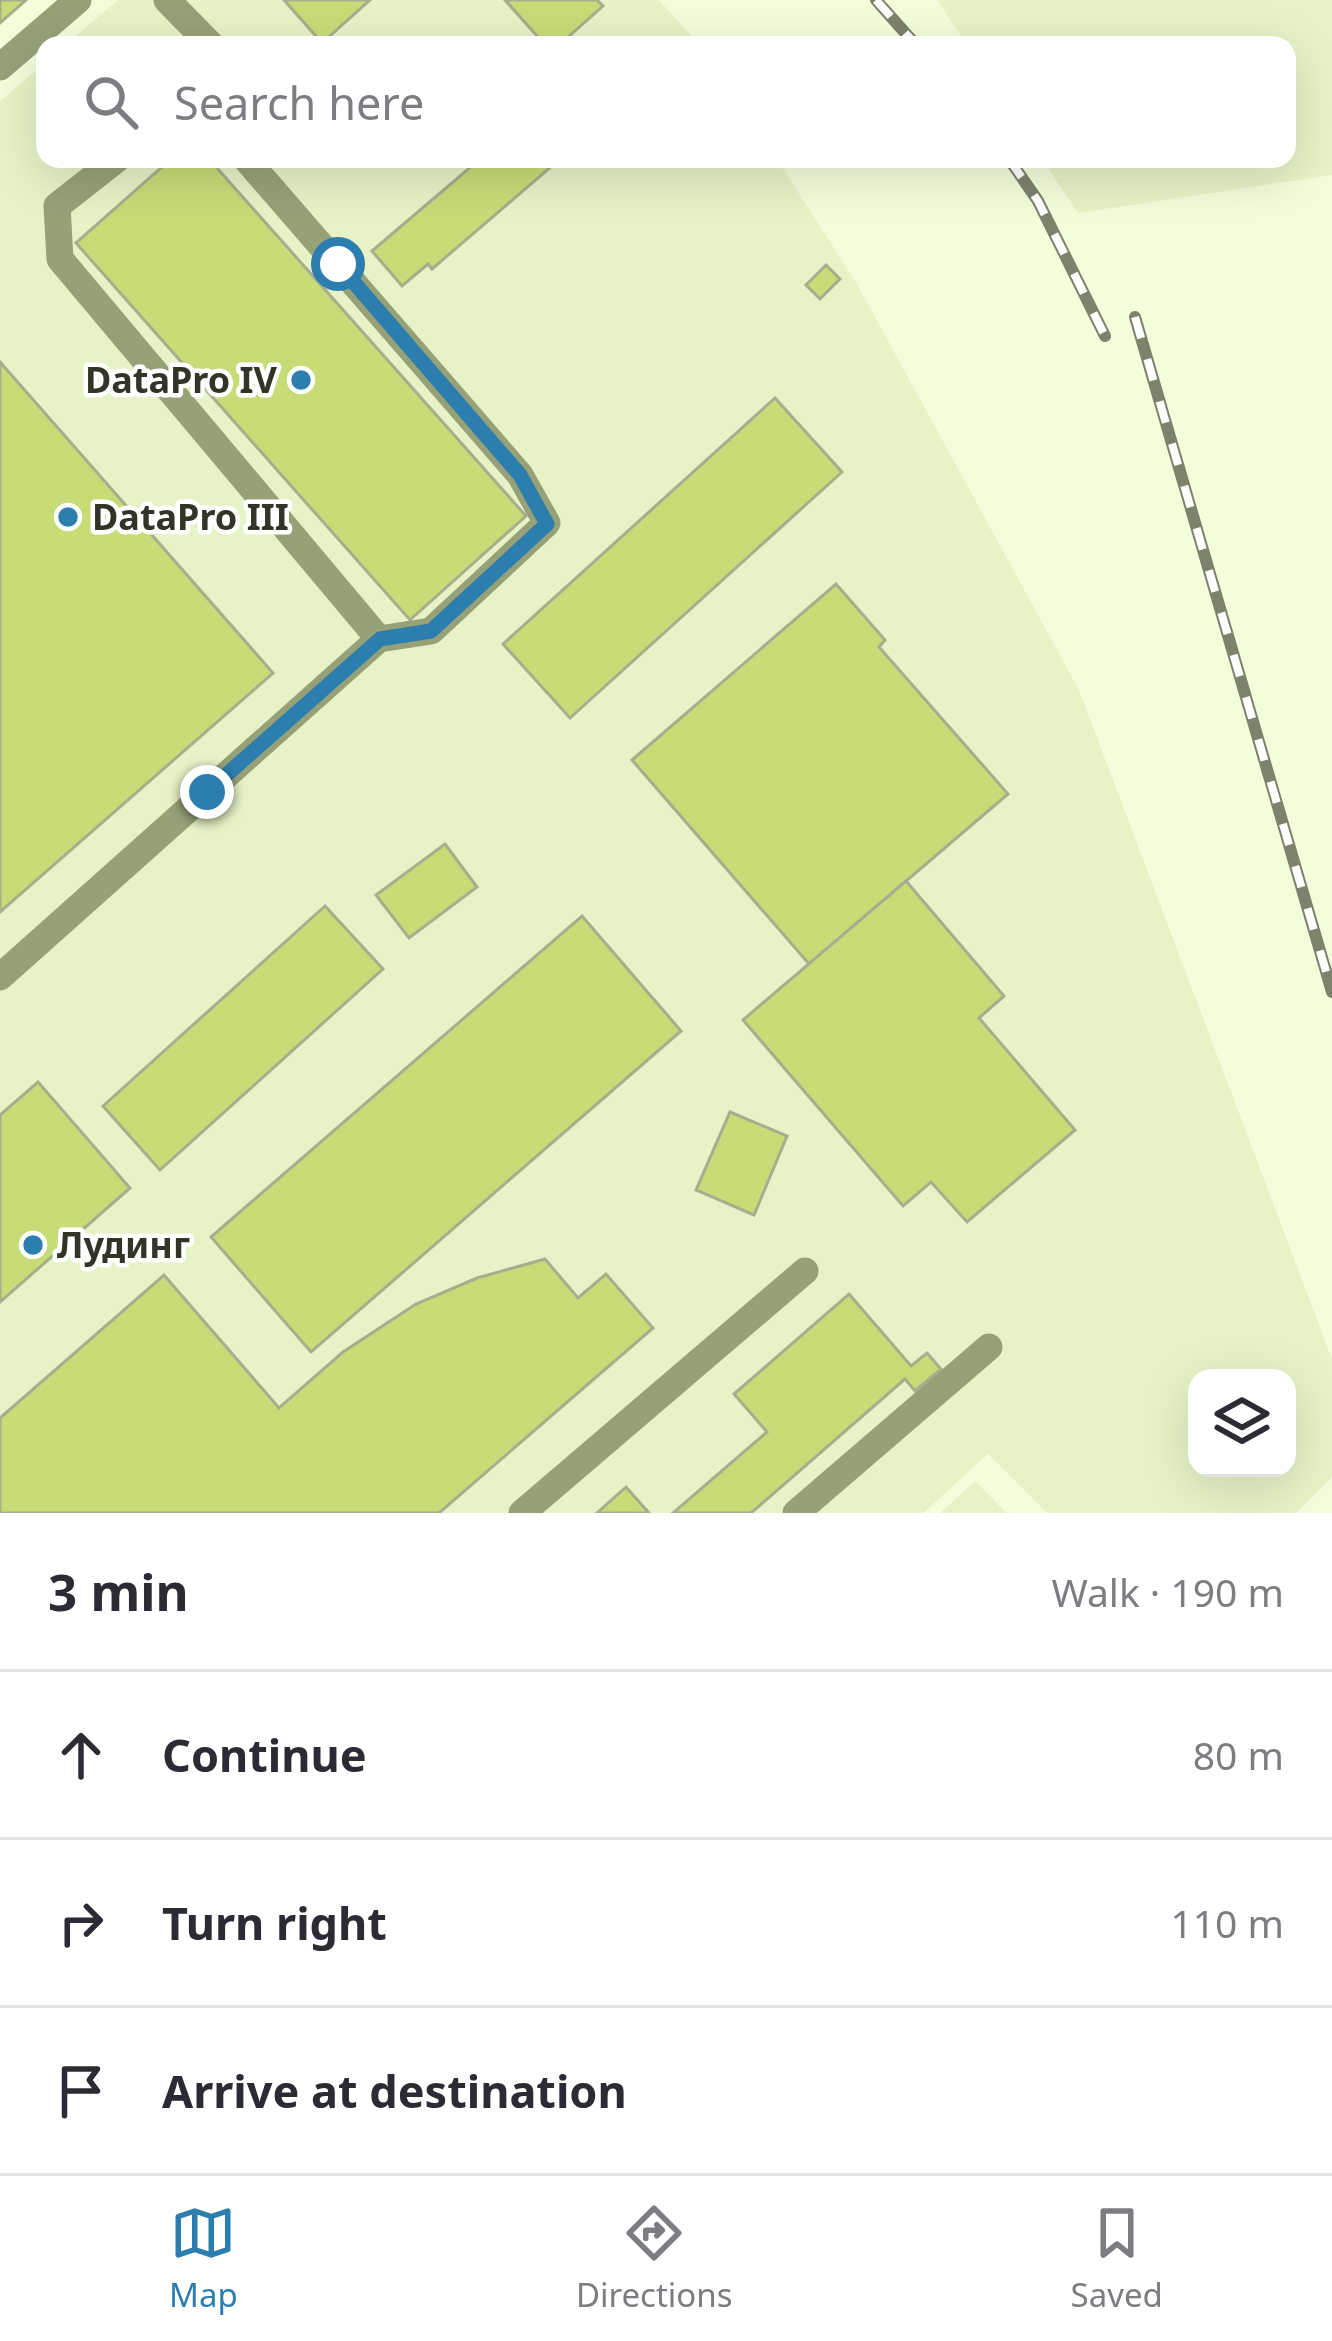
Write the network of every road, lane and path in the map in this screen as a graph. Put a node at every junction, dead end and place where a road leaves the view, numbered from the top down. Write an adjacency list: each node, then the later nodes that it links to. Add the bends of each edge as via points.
1 (78, 0): 3 (lane)
2 (167, 0): 4 (lane)
3 (37, 36)
4 (202, 36)
5 (36, 37): 6 (lane)
6 (0, 68)
7 (106, 168): 9 (lane, via 57,206 60,259)
8 (254, 168): 9 (lane, via 520,475 547,524 431,631)
9 (380, 639): 10 (lane)
10 (0, 977)
11 (805, 1270): 13 (lane)
12 (989, 1348): 14 (lane)
13 (522, 1513)
14 (796, 1513)

